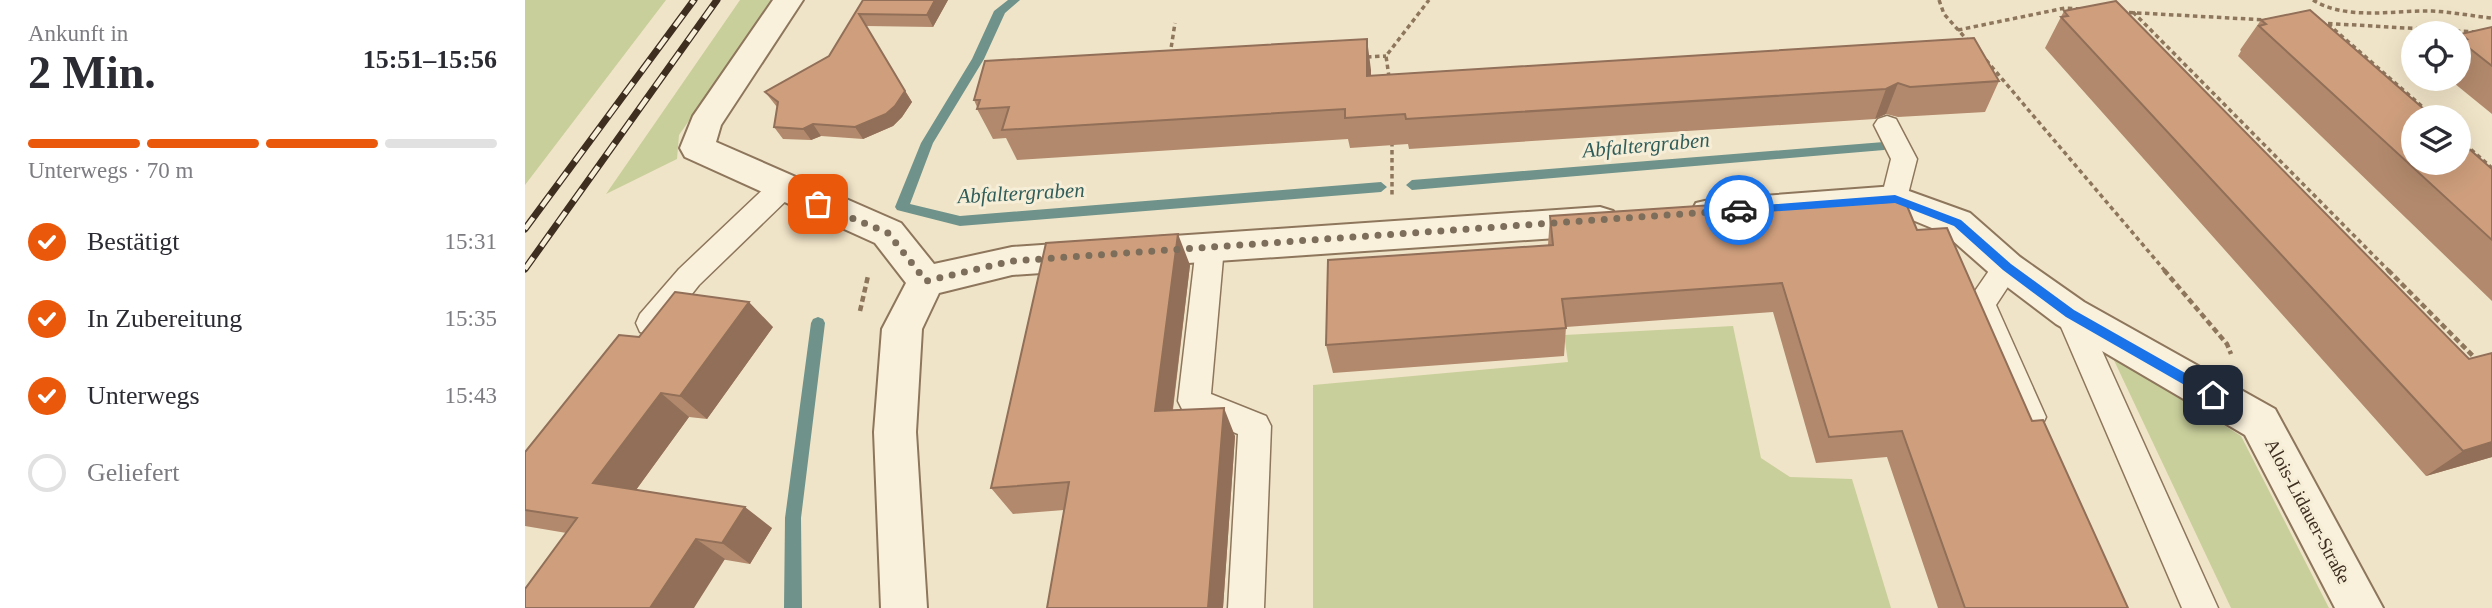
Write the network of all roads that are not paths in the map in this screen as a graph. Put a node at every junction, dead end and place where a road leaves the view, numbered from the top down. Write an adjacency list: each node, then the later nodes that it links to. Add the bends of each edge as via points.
1 (788, 0): 3 (street, via 705,124 697,148)
2 (1887, 125): 4 (lane, via 1904,159)
3 (782, 188): 9 (street, via 888,233); 11 (lane, via 689,277)
4 (1895, 199): 5 (street); 8 (street, Alois-Lidauer-Straße, via 1957,223)
5 (1674, 215)
6 (1632, 218): 7 (street)
7 (1210, 247): 9 (street, via 1012,261); 14 (lane, via 1195,401 1255,426)
8 (2007, 267): 10 (street, Alois-Lidauer-Straße); 12 (lane, via 1982,304)
9 (926, 281): 13 (street, via 902,329 895,432)
10 (2070, 313): 15 (lane); 16 (street, Alois-Lidauer-Straße, via 2260,422)
11 (637, 339)
12 (2041, 443)
13 (904, 608)
14 (1246, 608)
15 (2200, 608)
16 (2360, 608)

